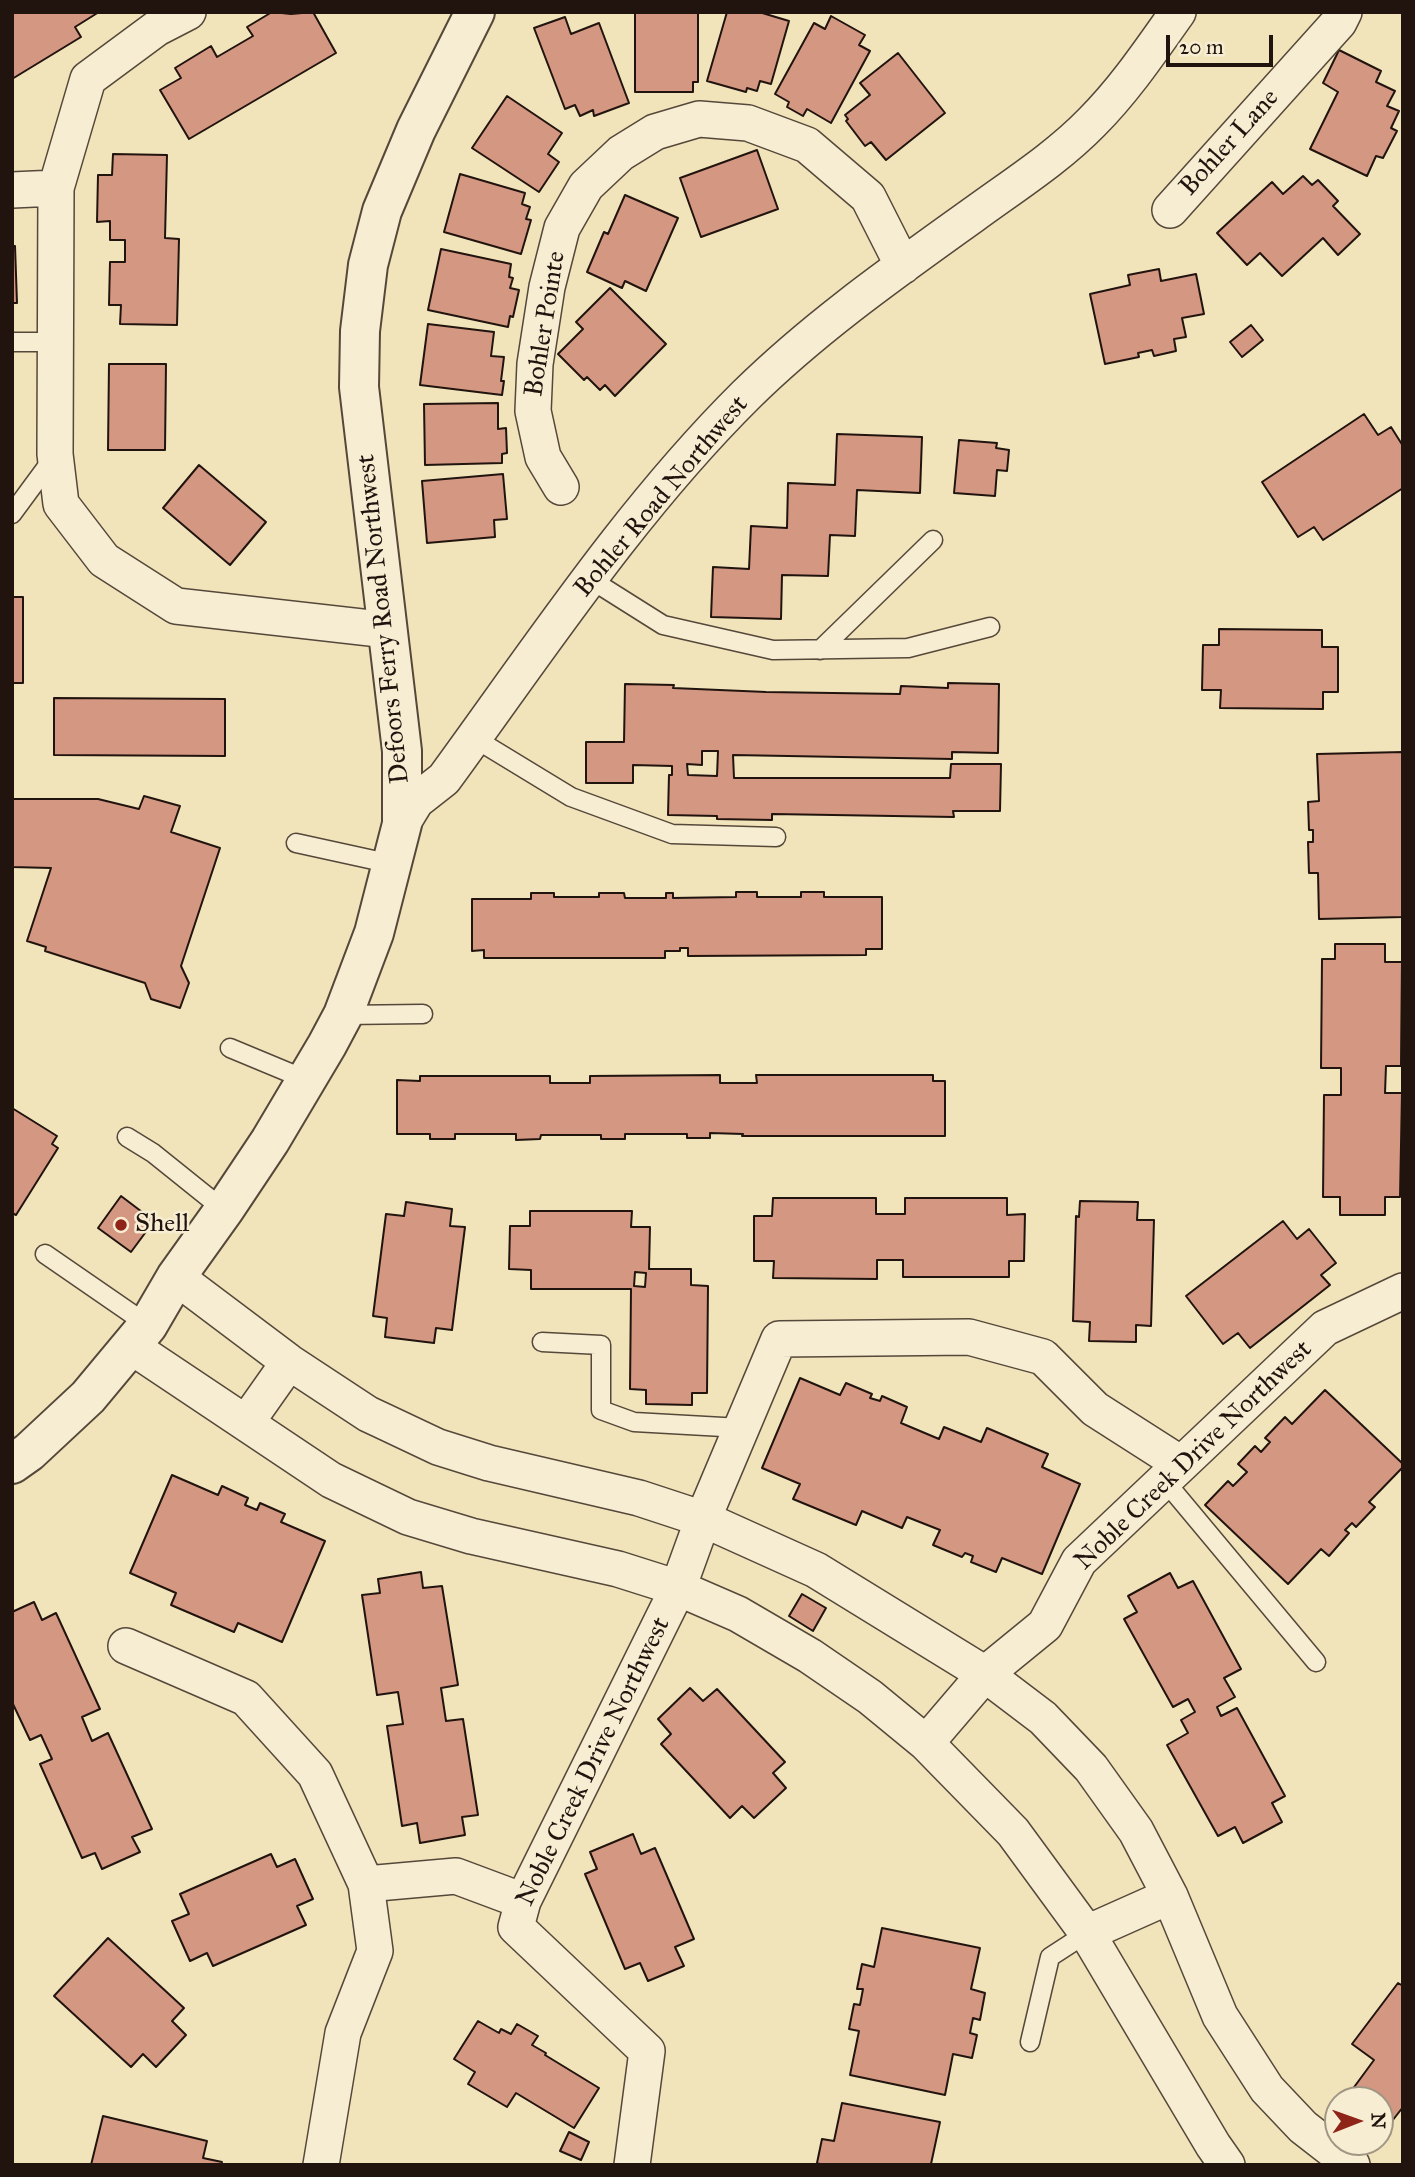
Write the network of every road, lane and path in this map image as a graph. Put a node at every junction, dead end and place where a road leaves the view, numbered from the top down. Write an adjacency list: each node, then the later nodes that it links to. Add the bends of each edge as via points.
1 (187, 12): 5 (street, via 157,28 88,79)
2 (475, 12): 17 (street, Defoors Ferry Road Northwest, via 416,130 382,211 368,265 359,387)
3 (1178, 12): 8 (street, Bohler Road Northwest, via 1092,122 1054,156)
4 (1335, 15): 7 (street, Bohler Lane)
5 (55, 188): 6 (street); 10 (street)
6 (12, 190)
7 (1170, 210)
8 (903, 266): 12 (street, Bohler Pointe, via 868,197 807,145 748,123 699,119 655,132 621,153 586,186 562,228 547,287 533,411 543,457); 15 (street, Bohler Road Northwest, via 848,306 747,395 683,464)
9 (12, 342): 10 (lane)
10 (55, 342): 11 (street)
11 (55, 454): 13 (lane); 17 (street, via 61,504 104,560 176,606)
12 (561, 487)
13 (12, 514)
14 (933, 540): 18 (lane)
15 (590, 579): 18 (lane, via 663,625 773,650); 19 (street, Bohler Road Northwest)
16 (990, 627): 18 (lane, via 908,648)
17 (388, 630): 20 (street, Defoors Ferry Road Northwest, via 402,751)
18 (820, 650)
19 (474, 738): 20 (street, Bohler Road Northwest, via 444,779 416,801); 21 (lane, via 570,797 672,834)
20 (402, 824): 23 (street, Defoors Ferry Road Northwest)
21 (776, 837)
22 (296, 843): 23 (lane)
23 (392, 864): 25 (street, Defoors Ferry Road Northwest, via 374,933)
24 (423, 1014): 25 (lane)
25 (343, 1015): 27 (street, Defoors Ferry Road Northwest)
26 (230, 1048): 27 (lane)
27 (307, 1080): 29 (street, Defoors Ferry Road Northwest)
28 (127, 1137): 29 (lane)
29 (224, 1210): 31 (street, Defoors Ferry Road Northwest)
30 (45, 1254): 33 (lane)
31 (176, 1277): 33 (street, Defoors Ferry Road Northwest); 35 (street)
32 (1403, 1291): 39 (street, Noble Creek Drive Northwest, via 1325,1328)
33 (140, 1336): 36 (street); 38 (street, Defoors Ferry Road Northwest, via 88,1397)
34 (542, 1342): 37 (lane, via 601,1345 601,1410 634,1422)
35 (289, 1362): 36 (street); 40 (street, via 368,1414 438,1447)
36 (246, 1423): 41 (street, via 331,1480 408,1517)
37 (741, 1428): 39 (street, Noble Creek Drive Northwest, via 779,1339 969,1337 1043,1357 1095,1409); 40 (street, Noble Creek Drive Northwest)
38 (12, 1464)
39 (1173, 1472): 43 (lane); 44 (street, Noble Creek Drive Northwest, via 1079,1561 1045,1625)
40 (703, 1519): 41 (street, Noble Creek Drive Northwest); 44 (street, via 816,1570)
41 (678, 1588): 45 (street, via 738,1614 810,1656); 48 (street, Noble Creek Drive Northwest)
42 (126, 1646): 46 (street, via 246,1698 315,1774)
43 (1316, 1662)
44 (985, 1674): 45 (street, Noble Creek Drive Northwest); 47 (street, via 1043,1718 1091,1768 1136,1830)
45 (926, 1743): 49 (street, via 1013,1832)
46 (366, 1884): 48 (street, via 456,1876); 52 (street, via 376,1951 343,2033)
47 (1170, 1896): 49 (street); 51 (street, via 1220,2016 1267,2089)
48 (523, 1901): 53 (street, Noble Creek Drive Northwest, via 516,1927 647,2051)
49 (1087, 1933): 50 (lane, via 1050,1957); 54 (street)
50 (1030, 2042)
51 (1335, 2160)
52 (321, 2165)
53 (632, 2165)
54 (1227, 2165)

